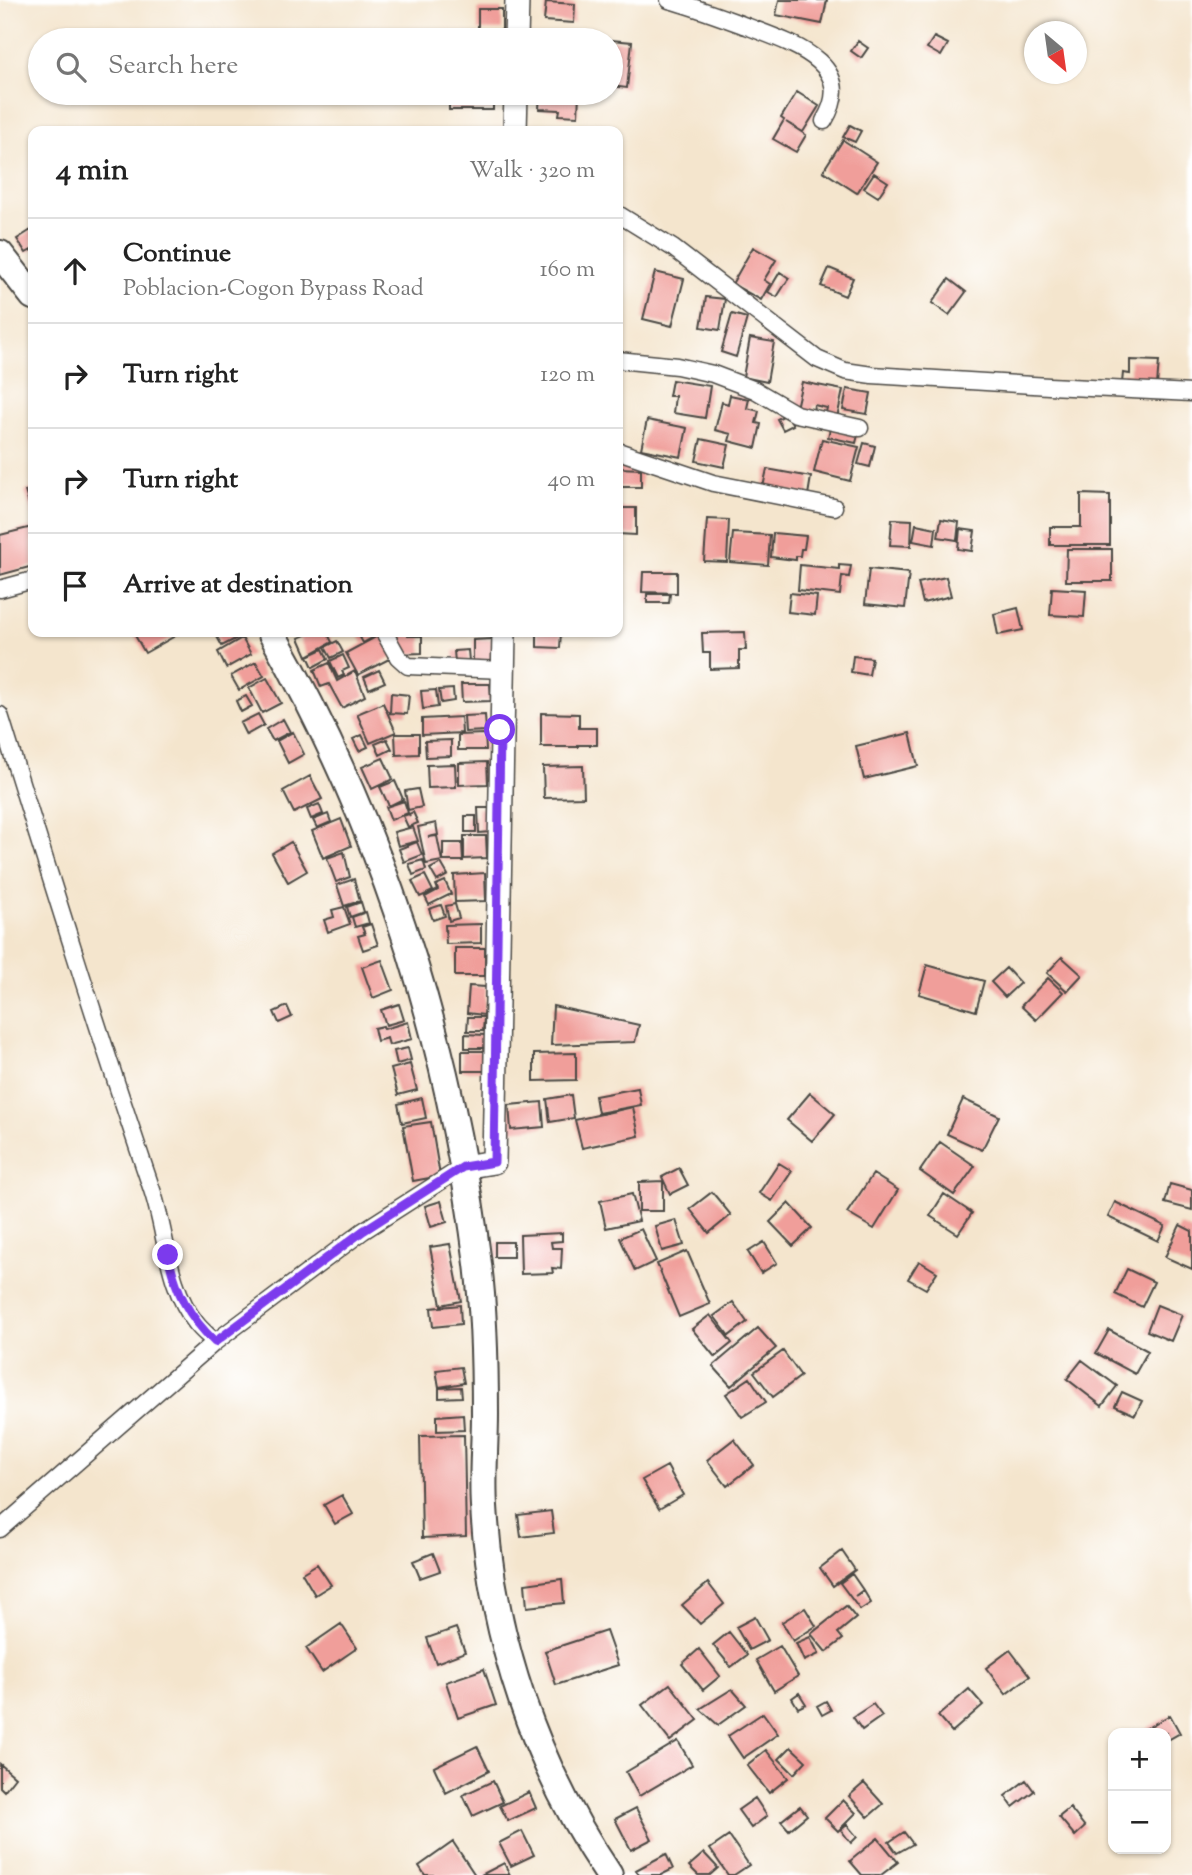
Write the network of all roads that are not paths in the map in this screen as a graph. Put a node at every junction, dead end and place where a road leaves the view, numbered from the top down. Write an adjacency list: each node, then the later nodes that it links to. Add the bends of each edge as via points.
1 (517, 0): 3 (main road)
2 (669, 0): 5 (street, via 814,56 832,85 833,98)
3 (516, 28)
4 (516, 105): 6 (main road)
5 (824, 121)
6 (515, 126)
7 (623, 217): 11 (street, via 673,248 817,359 845,371)
8 (0, 254): 9 (highway)
9 (28, 290)
10 (623, 361): 12 (street, via 713,374 755,390 796,414)
11 (1192, 393)
12 (860, 428)
13 (623, 453): 14 (street, via 713,483)
14 (834, 507)
15 (28, 581): 16 (street)
16 (0, 589)
17 (274, 637): 22 (highway, via 338,758 391,889 426,999)
18 (387, 637): 20 (street, via 408,666)
19 (504, 637): 20 (main road)
20 (503, 670): 22 (main road, via 494,1162)
21 (0, 715): 23 (street, via 152,1189 173,1276 187,1310)
22 (463, 1167): 23 (street, via 363,1231); 25 (highway, via 479,1268 485,1412 483,1504 491,1581 511,1665 542,1751 588,1845)
23 (215, 1342): 24 (street)
24 (0, 1529)
25 (609, 1875)

